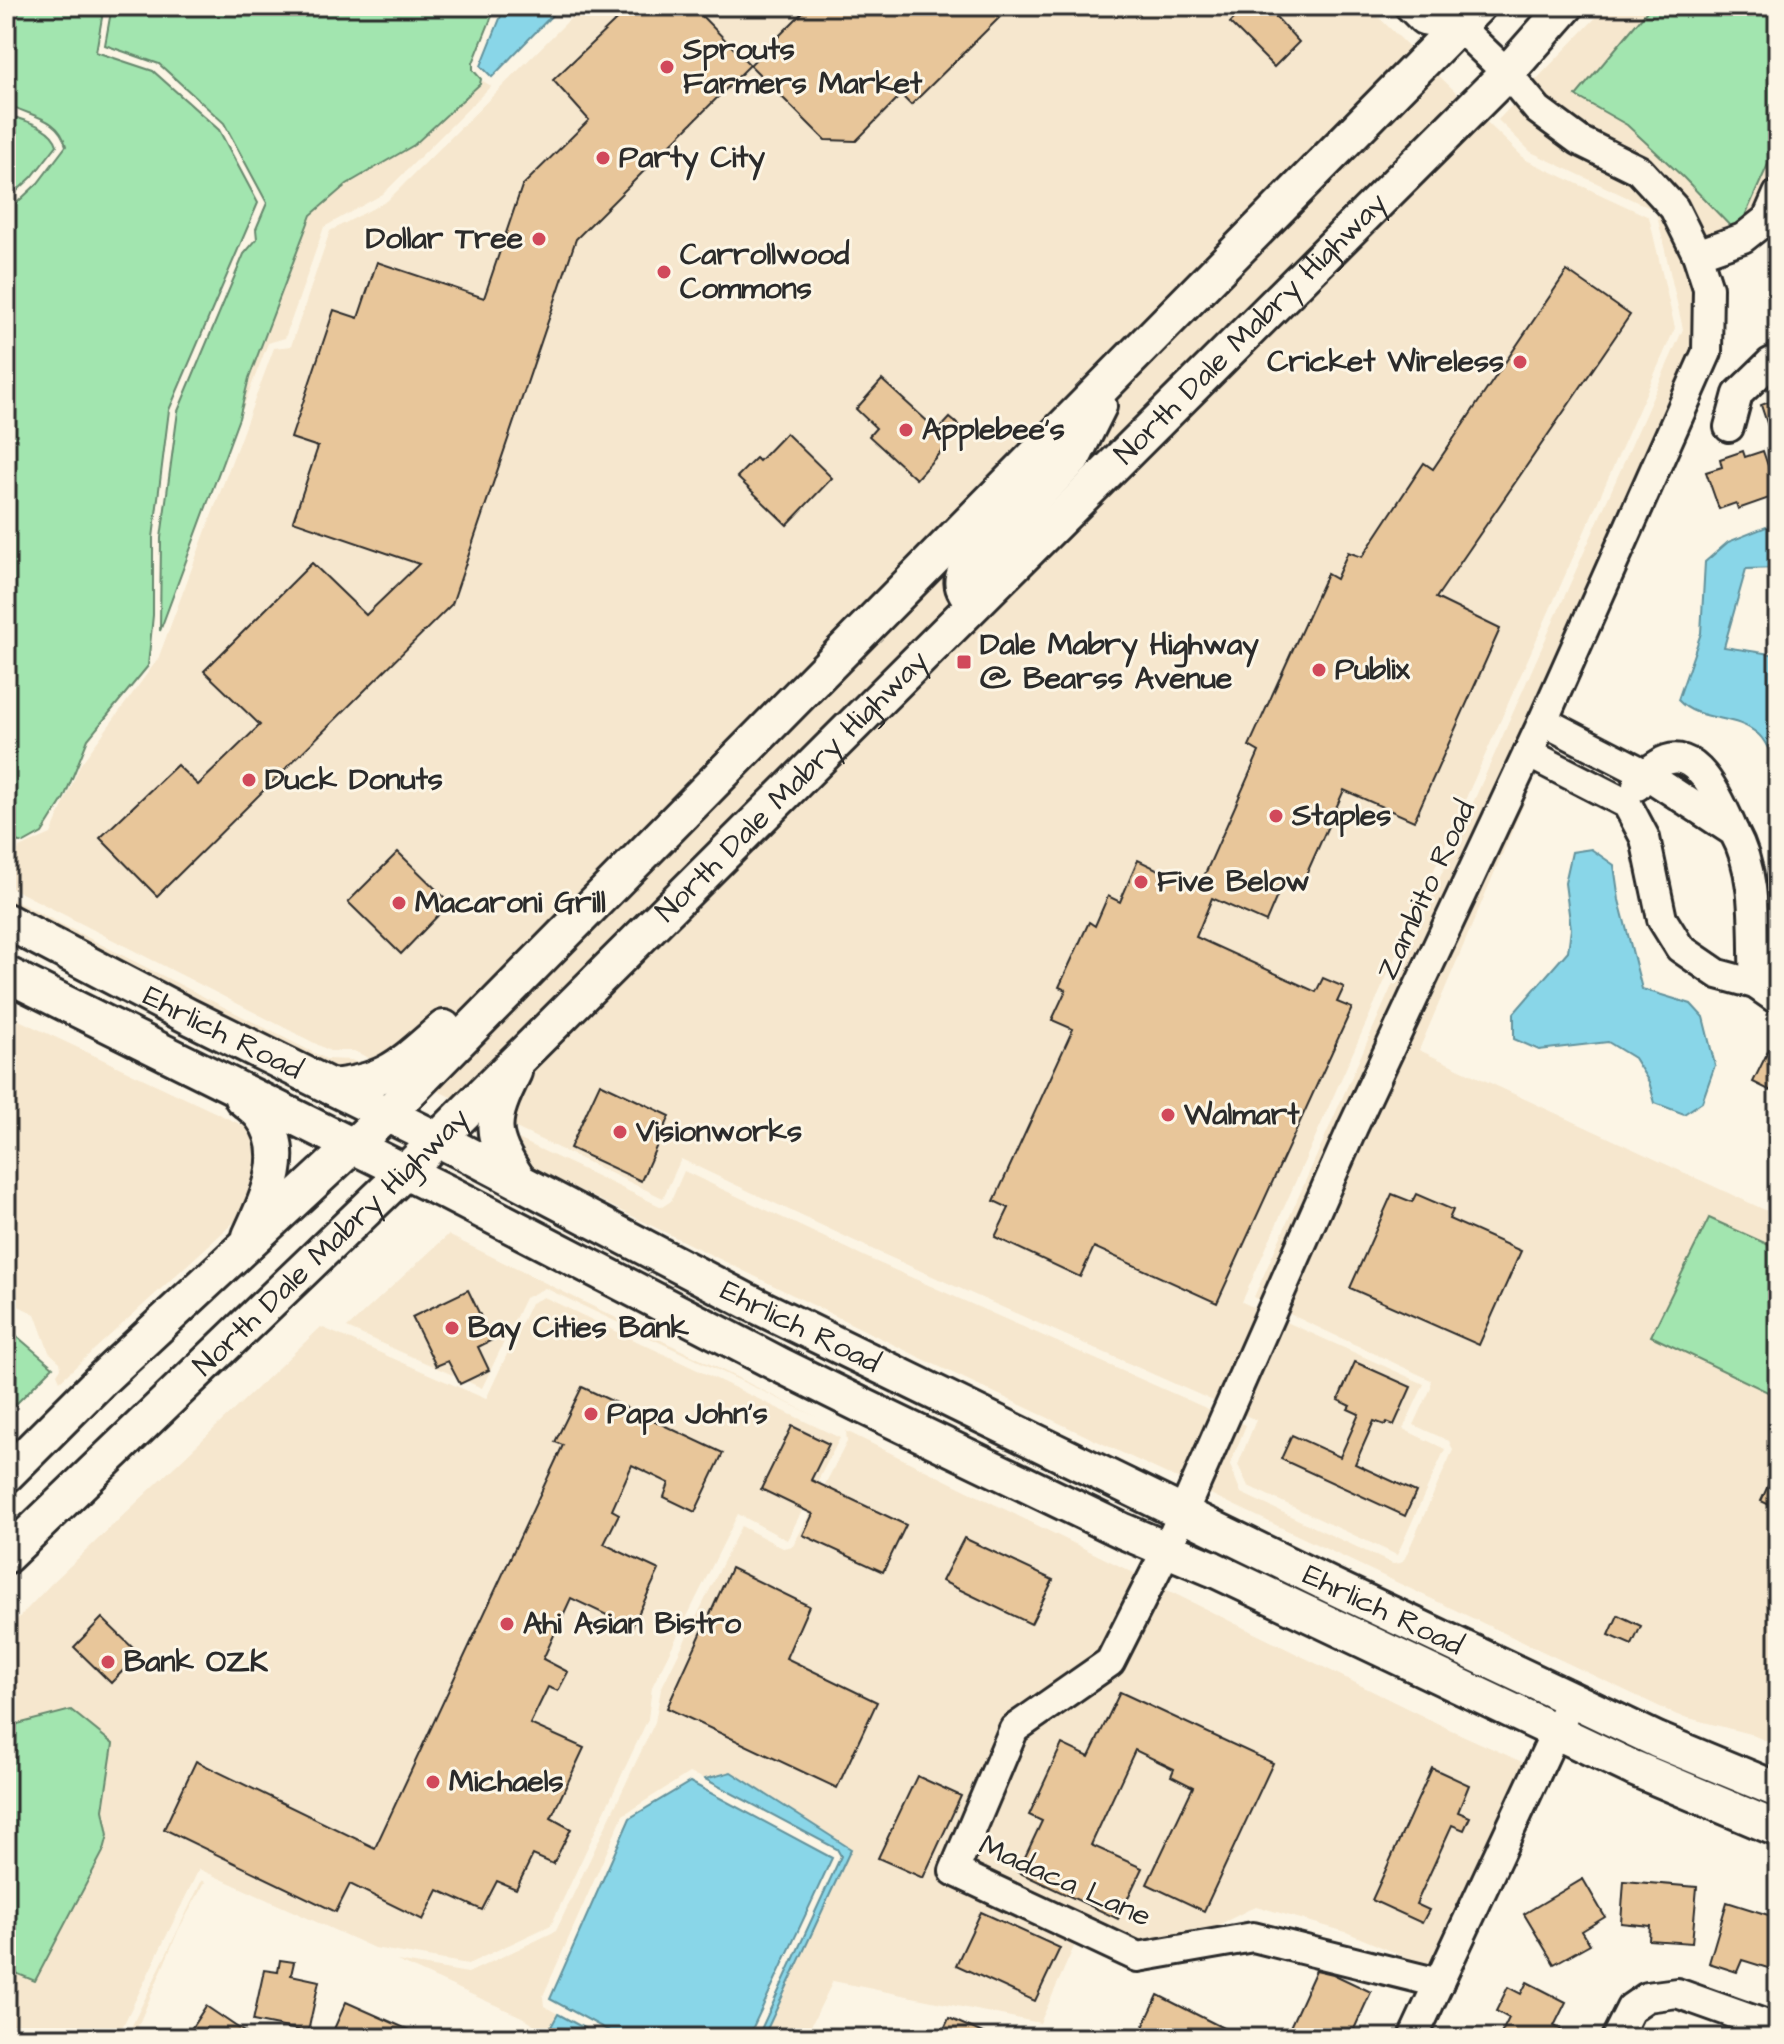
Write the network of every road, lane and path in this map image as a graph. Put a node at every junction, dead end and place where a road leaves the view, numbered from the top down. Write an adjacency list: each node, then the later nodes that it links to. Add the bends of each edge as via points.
1 (1409, 6): 3 (street, via 1423,20)
2 (1566, 6): 4 (main road, North Dale Mabry Highway)
3 (1461, 13): 4 (street, Zambito Road); 8 (main road, North Dale Mabry Highway)
4 (1507, 73): 6 (street, Zambito Road, via 1538,110 1580,141 1639,170 1674,208); 10 (main road, North Dale Mabry Highway)
5 (1778, 194): 6 (street, via 1767,219 1743,238)
6 (1697, 254): 11 (street, Zambito Road, via 1708,288 1707,352)
7 (1778, 359): 9 (street, via 1738,394)
8 (1114, 377): 10 (main road, via 1073,458 963,573 964,593); 16 (main road, North Dale Mabry Highway)
9 (1729, 427)
10 (975, 603): 19 (main road, North Dale Mabry Highway)
11 (1543, 721): 12 (street, Zambito Road); 13 (street)
12 (1528, 753): 14 (street); 29 (street, Zambito Road, via 1353,1127)
13 (1644, 773): 14 (street); 18 (street, via 1666,759 1684,760 1699,768 1719,799 1751,877)
14 (1627, 804): 18 (street, via 1645,838 1662,919 1680,948 1718,974)
15 (6, 921): 21 (main road, Ehrlich Road)
16 (546, 952): 21 (main road, via 513,968 393,1070 370,1081); 22 (main road, North Dale Mabry Highway)
17 (6, 974): 20 (main road, Ehrlich Road)
18 (1766, 992)
19 (527, 1049): 23 (main road, North Dale Mabry Highway); 26 (main road, via 493,1125)
20 (227, 1084): 24 (main road, Ehrlich Road); 27 (main road, via 262,1116 274,1140 276,1163 268,1196)
21 (331, 1087): 22 (main road, Ehrlich Road)
22 (386, 1115): 23 (main road, Ehrlich Road); 24 (main road, North Dale Mabry Highway)
23 (436, 1140): 25 (main road, North Dale Mabry Highway); 26 (main road, Ehrlich Road)
24 (353, 1148): 25 (main road, Ehrlich Road); 27 (main road, North Dale Mabry Highway)
25 (405, 1172): 30 (main road, Ehrlich Road, via 780,1365); 31 (main road, North Dale Mabry Highway)
26 (519, 1181): 29 (main road, Ehrlich Road, via 760,1307)
27 (244, 1249): 28 (main road, North Dale Mabry Highway)
28 (6, 1475)
29 (1183, 1514): 30 (street, Zambito Road); 32 (main road, Ehrlich Road)
30 (1167, 1549): 33 (main road, Ehrlich Road); 36 (street, Madaca Lane, via 1110,1662 1014,1729 954,1871 1138,1957 1253,1937)
31 (6, 1556)
32 (1571, 1699): 33 (street); 34 (main road, Ehrlich Road)
33 (1556, 1733): 35 (main road, Ehrlich Road); 36 (street)
34 (1778, 1790)
35 (1778, 1829)
36 (1439, 1983): 38 (street)
37 (1778, 2029): 39 (street, via 1677,1993 1647,1997 1631,2008)
38 (1413, 2038)
39 (1616, 2038)

